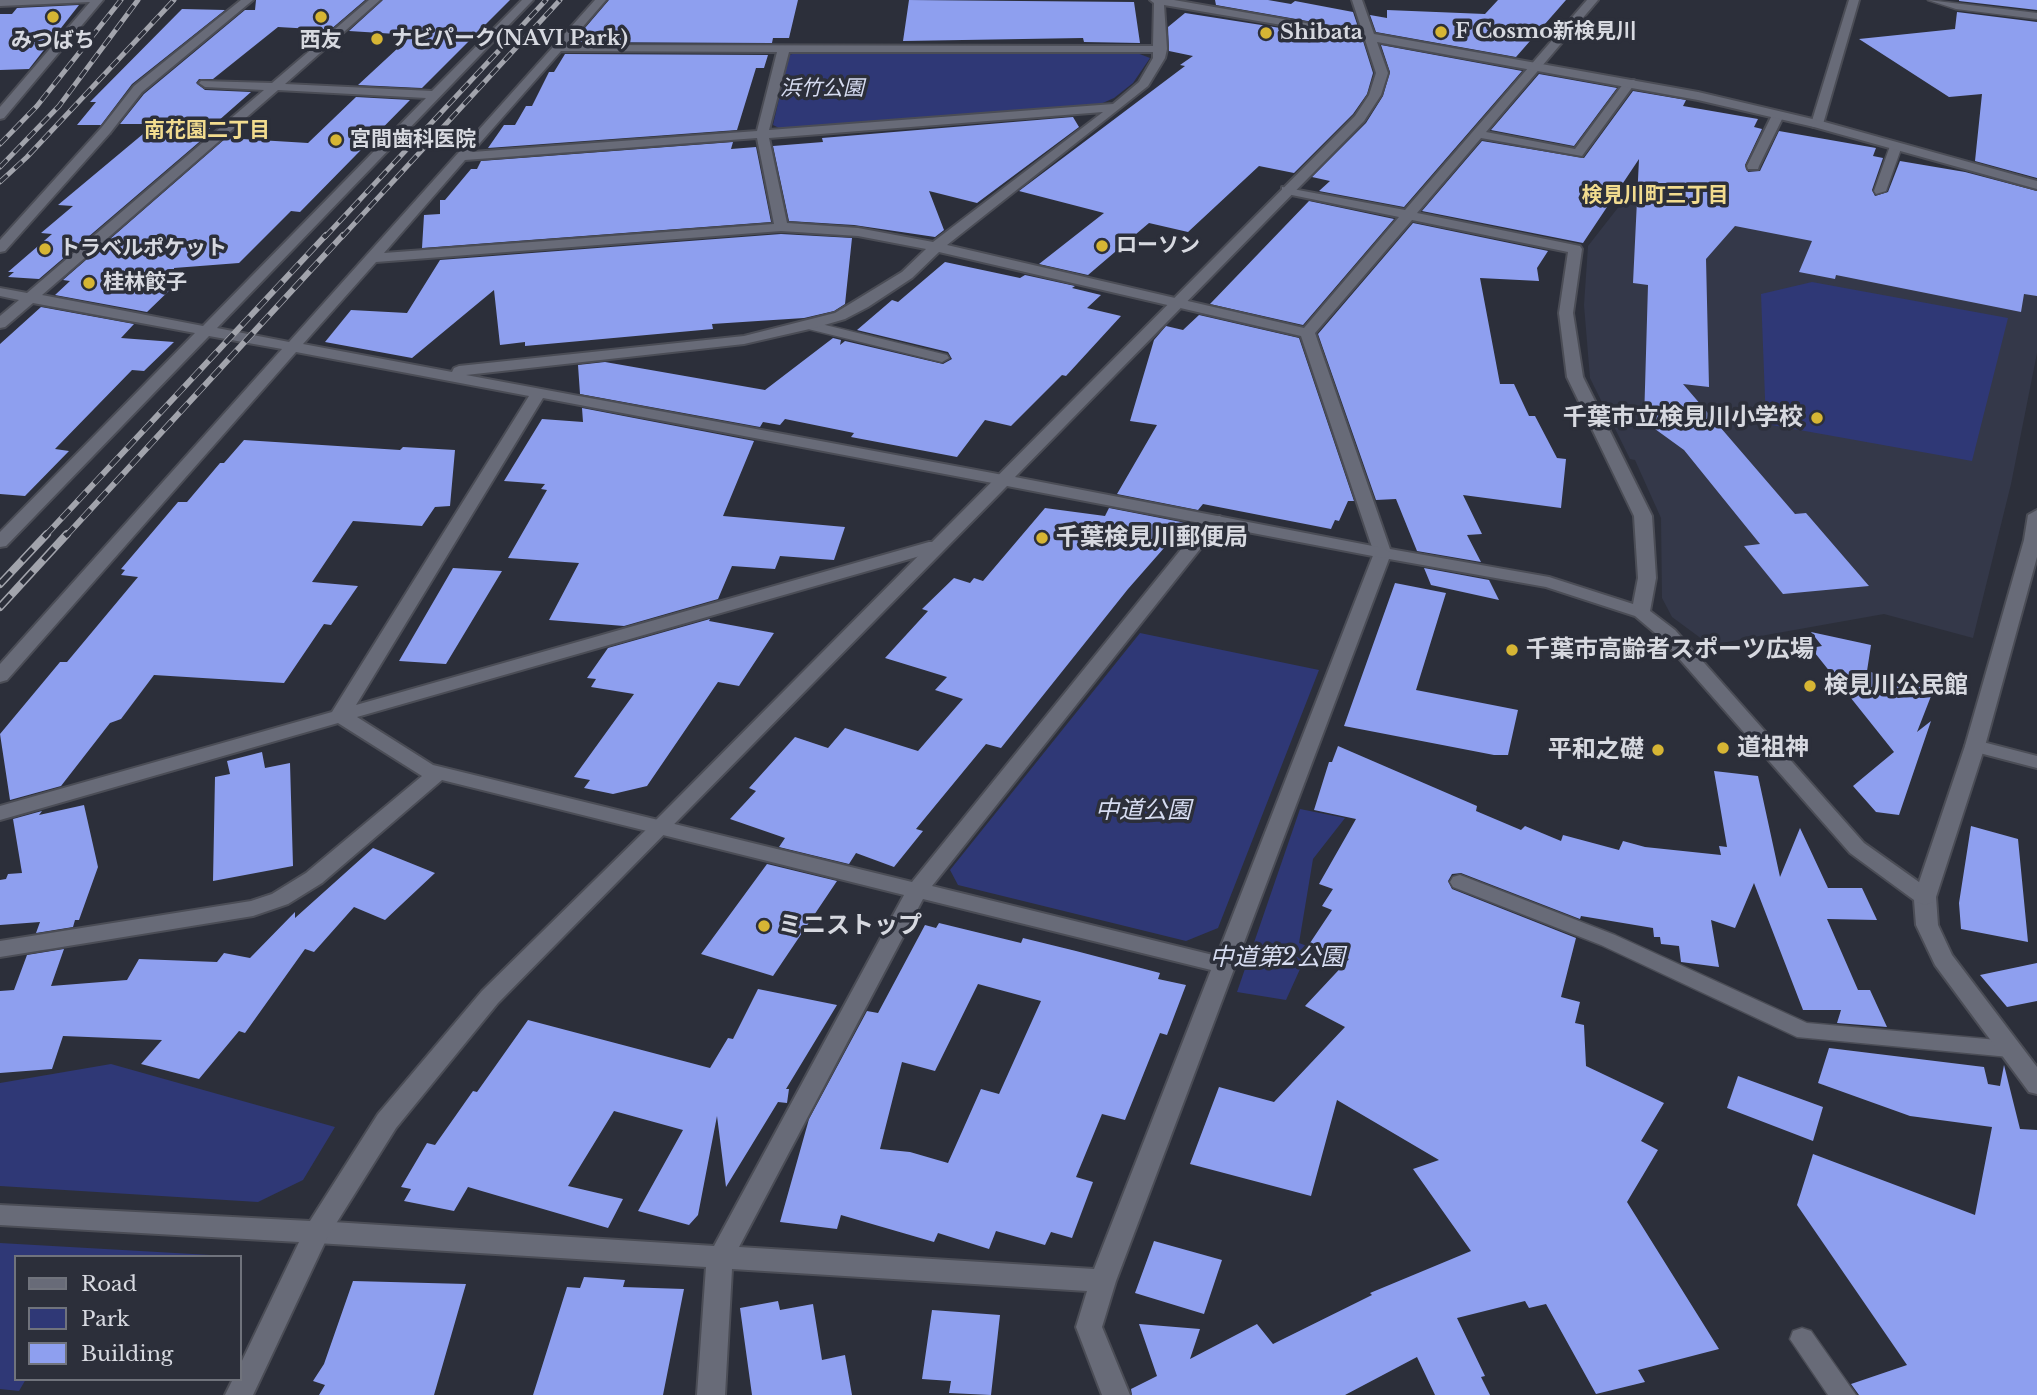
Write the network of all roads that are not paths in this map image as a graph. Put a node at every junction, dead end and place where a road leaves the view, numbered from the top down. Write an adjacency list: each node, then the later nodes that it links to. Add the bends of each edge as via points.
1 (87, 0): 12 (street)
2 (98, 0): 24 (street)
3 (248, 0): 38 (street, via 138,89)
4 (374, 0): 21 (street)
5 (528, 0): 22 (street)
6 (601, 0): 15 (street)
7 (1157, 0): 14 (street); 17 (street)
8 (1357, 0): 14 (street)
9 (1593, 0): 18 (street)
10 (1854, 0): 26 (street)
11 (1933, 0): 13 (lane)
12 (0, 3)
13 (2037, 16)
14 (1370, 37): 18 (street); 33 (street, via 1382,73 1375,95 1360,118)
15 (558, 48): 16 (street); 30 (street)
16 (784, 48): 17 (street); 28 (street)
17 (1161, 49): 23 (street, via 1144,84)
18 (1538, 66): 19 (street); 27 (street)
19 (1630, 82): 25 (street); 27 (street, via 1578,153)
20 (205, 83): 21 (street)
21 (274, 87): 22 (street); 41 (street)
22 (435, 95): 45 (street)
23 (1114, 108): 28 (street); 37 (street)
24 (0, 115)
25 (1778, 115): 26 (street); 31 (street)
26 (1817, 124): 29 (street)
27 (1479, 134): 35 (street)
28 (762, 135): 30 (street); 36 (street)
29 (1896, 146): 32 (street); 34 (lane)
30 (460, 157): 39 (street)
31 (1753, 166)
32 (2037, 185)
33 (1287, 190): 35 (street); 42 (street)
34 (1880, 191)
35 (1410, 214): 46 (street); 58 (street, via 1575,249 1566,313 1575,377 1643,516 1647,578)
36 (781, 227): 37 (street, via 858,232); 39 (street)
37 (936, 247): 42 (street); 44 (street, via 884,292 840,316)
38 (0, 248)
39 (369, 258): 47 (street)
40 (0, 292): 41 (street)
41 (31, 296): 43 (street); 45 (street)
42 (1174, 303): 46 (street); 51 (street)
43 (0, 324)
44 (810, 325): 48 (lane); 49 (street, via 744,340)
45 (206, 330): 47 (street); 55 (street)
46 (1307, 333): 57 (street)
47 (292, 346): 49 (street); 59 (street)
48 (942, 358)
49 (440, 372): 50 (street)
50 (539, 392): 51 (street); 60 (street)
51 (1003, 480): 53 (street); 56 (street)
52 (2037, 515): 54 (street)
53 (1214, 520): 57 (street); 67 (street)
54 (2035, 541): 61 (street)
55 (0, 542)
56 (935, 546): 60 (street); 65 (street)
57 (1383, 553): 58 (street, via 1549,582); 70 (street)
58 (1641, 612): 68 (street, via 1668,634 1857,848)
59 (0, 676)
60 (340, 715): 63 (street, via 426,770); 64 (street)
61 (1975, 746): 62 (street); 68 (street)
62 (2037, 762)
63 (438, 773): 65 (street); 69 (street, via 314,878 280,899 253,908)
64 (0, 813)
65 (661, 827): 67 (street); 74 (street, via 489,997 387,1121)
66 (1460, 882): 71 (lane, via 1608,940 1804,1031)
67 (918, 890): 70 (street); 75 (street)
68 (1925, 897): 71 (street, via 1927,925 1943,959)
69 (0, 948)
70 (1226, 967): 76 (street)
71 (2009, 1049): 72 (street)
72 (2037, 1085)
73 (0, 1215): 74 (street)
74 (317, 1232): 75 (street); 78 (street)
75 (720, 1259): 76 (street); 79 (street)
76 (1103, 1282): 80 (street, via 1089,1327)
77 (1802, 1339): 81 (lane)
78 (239, 1395)
79 (711, 1395)
80 (1116, 1395)
81 (1843, 1395)

